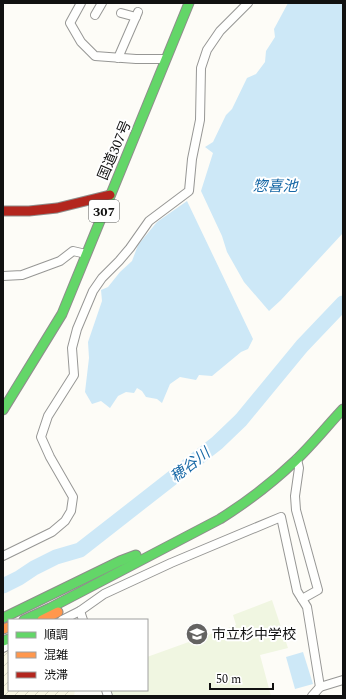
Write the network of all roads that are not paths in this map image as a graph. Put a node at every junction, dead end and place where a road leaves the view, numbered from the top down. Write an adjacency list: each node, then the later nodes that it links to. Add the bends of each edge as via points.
1 (81, 3): 7 (street, via 70,23 80,42 95,56)
2 (102, 3): 6 (street)
3 (189, 3): 8 (main road, 国道307号 / 307)
4 (248, 3): 17 (street, via 220,31 207,50 201,68 200,120 189,191 149,221 119,262 102,278 93,291 77,329 72,348 74,375 48,416 41,437 73,497 71,511 65,521 52,532)
5 (121, 13): 7 (street, via 137,14)
6 (95, 15)
7 (118, 58): 8 (street)
8 (166, 59): 9 (main road, 国道307号 / 307)
9 (110, 195): 10 (main road, via 57,208); 11 (main road, 国道307号 / 307)
10 (3, 211)
11 (86, 254): 12 (street, via 74,251 60,261 22,275); 14 (main road, 国道307号 / 307, via 62,314)
12 (3, 276)
13 (343, 409): 15 (main road)
14 (3, 410)
15 (297, 459): 16 (main road, via 238,507 220,519); 18 (street, via 299,468 296,510 318,590)
16 (173, 542): 20 (main road, via 120,561); 21 (main road); 22 (main road, via 129,574)
17 (3, 556)
18 (302, 599): 19 (street, via 297,591 281,517 104,594); 26 (street, via 307,607)
19 (80, 611): 23 (street); 24 (street)
20 (3, 618)
21 (26, 619)
22 (44, 619)
23 (64, 619)
24 (83, 619)
25 (343, 680): 26 (street)
26 (320, 687): 27 (street)
27 (312, 696)

